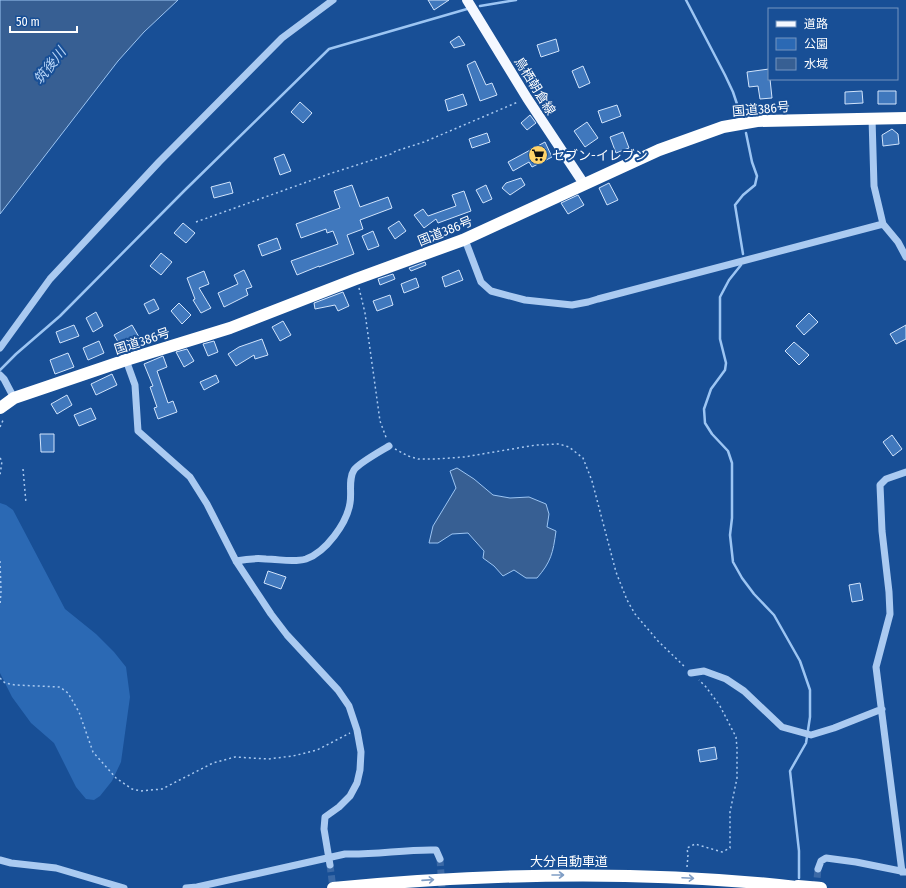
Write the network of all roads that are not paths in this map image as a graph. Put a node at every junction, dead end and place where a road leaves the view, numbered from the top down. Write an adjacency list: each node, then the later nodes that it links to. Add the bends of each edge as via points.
1 (332, 0): 9 (street, via 282,38 160,162 50,279)
2 (467, 0): 5 (main road, 鳥栖朝倉線)
3 (872, 118): 4 (highway, 国道386号); 5 (highway, 国道386号, via 757,121 723,127 659,150); 6 (street, via 874,186)
4 (906, 118)
5 (584, 184): 7 (highway, 国道386号)
6 (883, 224): 7 (street, via 572,305 526,300 491,292 481,282); 8 (street, via 898,242)
7 (463, 240): 10 (highway, 国道386号, via 230,328)
8 (906, 257)
9 (0, 348)
10 (126, 360): 12 (highway, 国道386号); 16 (street, via 135,385 138,431 190,477)
11 (2, 377): 12 (street)
12 (14, 398): 13 (highway, 国道386号)
13 (0, 408)
14 (389, 446): 16 (street, via 354,469 347,514 338,530 320,551 294,561 251,558)
15 (906, 472): 18 (street, via 886,479 880,485 882,531 890,592 890,614 876,667)
16 (236, 561): 19 (street, via 287,635 338,690 349,706 357,730 361,752 357,784 350,796 325,817 324,829)
17 (691, 672): 18 (street, via 704,671 726,679 782,727 811,735)
18 (882, 709): 24 (street)
19 (329, 857): 20 (street, via 436,850); 22 (street); 27 (street)
20 (440, 859)
21 (0, 860): 26 (street, via 56,868)
22 (330, 865)
23 (818, 869): 24 (street, via 826,858)
24 (904, 872)
25 (779, 885): 28 (highway, 大分自動車道, one-way to 25, via 475,877 554,875 701,879); 29 (highway, 大分自動車道); 30 (highway)
26 (124, 888)
27 (186, 888)
28 (334, 888)
29 (805, 888)
30 (821, 888)

